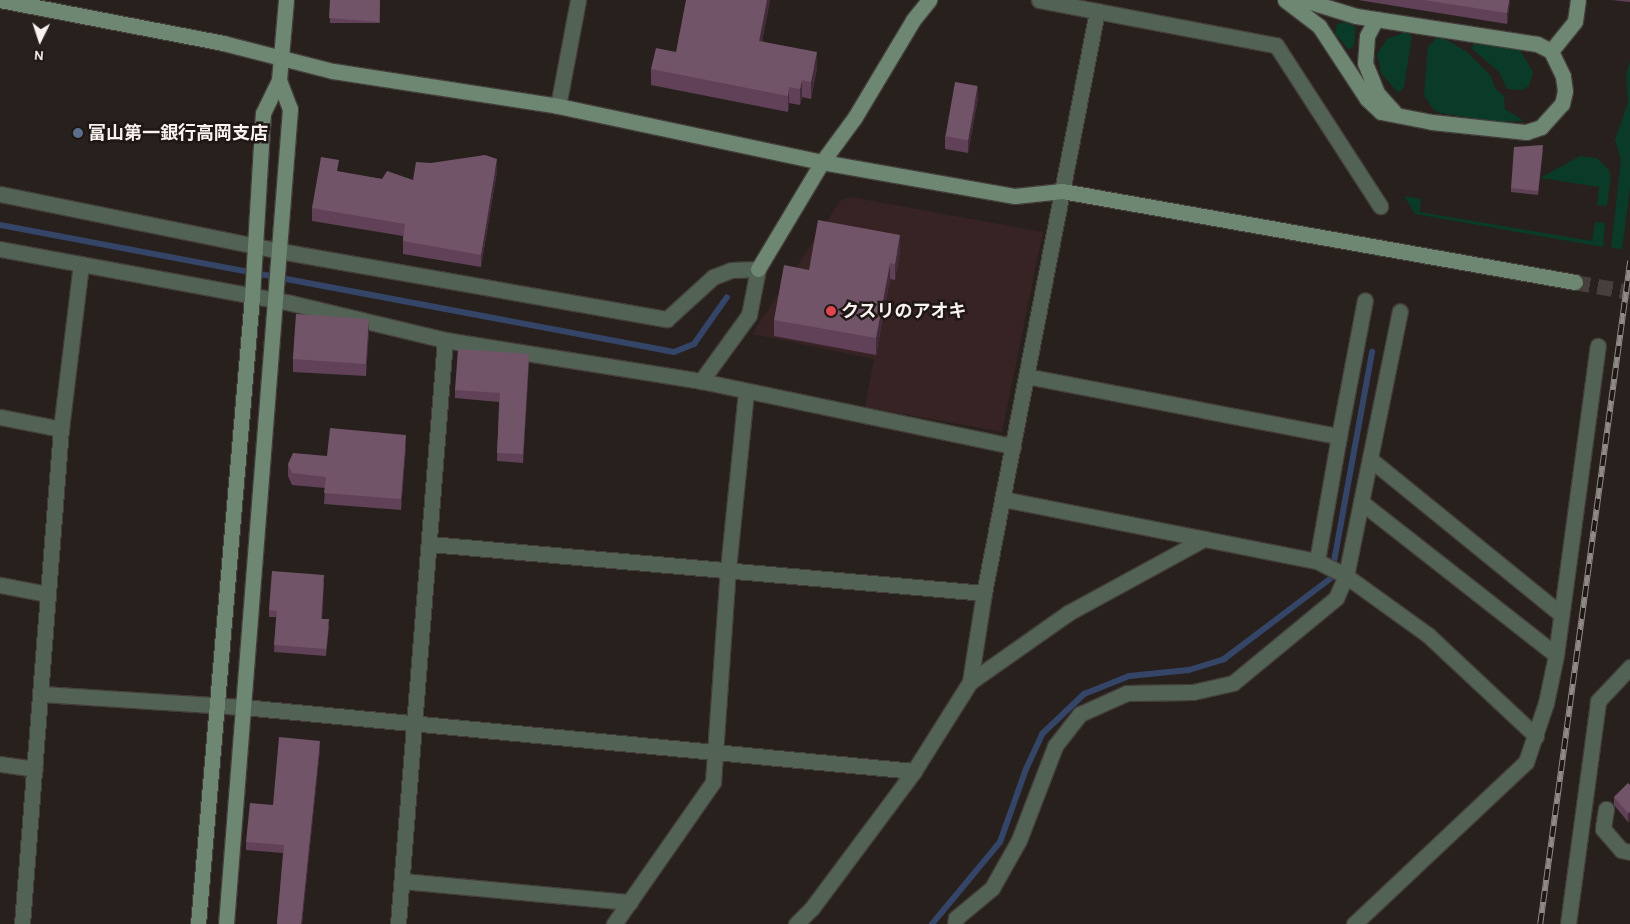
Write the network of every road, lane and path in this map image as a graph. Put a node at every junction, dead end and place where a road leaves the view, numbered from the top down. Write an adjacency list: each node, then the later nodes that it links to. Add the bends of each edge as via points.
1 (0, 0): 12 (street, via 223,43)
2 (286, 0): 12 (street)
3 (578, 0): 14 (street)
4 (929, 0): 16 (street, via 913,20 855,117)
5 (1039, 0): 9 (street)
6 (1285, 0): 15 (street, via 1319,26 1367,99 1380,112)
7 (1304, 0): 10 (street, via 1336,12)
8 (1578, 0): 11 (street, via 1574,21)
9 (1097, 11): 17 (street); 19 (street, via 1276,45)
10 (1376, 19): 11 (street, via 1520,39); 15 (street, via 1364,51 1368,78 1390,108)
11 (1551, 51): 15 (street, via 1563,76 1565,91 1553,117 1541,127 1526,132 1507,132)
12 (280, 59): 13 (street); 14 (street, via 333,71)
13 (279, 80): 21 (street, via 263,113); 22 (street, via 290,109)
14 (558, 106): 16 (street)
15 (1404, 118)
16 (822, 162): 17 (street, via 1015,196); 24 (street)
17 (1062, 191): 25 (street); 32 (street)
18 (0, 194): 21 (street)
19 (1380, 206)
20 (0, 249): 23 (street)
21 (255, 252): 22 (street); 26 (street)
22 (279, 256): 24 (street, via 666,319 713,277 731,270); 27 (street)
23 (81, 264): 26 (street); 36 (street)
24 (758, 269): 33 (street, via 749,315)
25 (1576, 282)
26 (253, 291): 27 (street); 55 (street)
27 (277, 294): 30 (street); 56 (street)
28 (1365, 300): 37 (street)
29 (1400, 311): 39 (street)
30 (445, 340): 33 (street); 43 (street)
31 (1598, 346): 50 (street)
32 (1026, 376): 37 (street); 38 (street)
33 (701, 381): 34 (street)
34 (746, 391): 38 (street); 45 (street)
35 (0, 417): 36 (street)
36 (61, 429): 49 (street)
37 (1340, 436): 44 (street)
38 (1013, 446): 40 (street)
39 (1370, 459): 41 (street); 50 (street)
40 (1003, 499): 42 (street); 48 (street)
41 (1361, 502): 46 (street); 51 (street)
42 (1204, 539): 44 (street); 53 (street, via 1068,613)
43 (430, 544): 45 (street); 57 (street)
44 (1319, 562): 46 (street)
45 (728, 569): 48 (street); 59 (street)
46 (1345, 576): 58 (street, via 1428,635); 73 (street, via 1336,598 1233,683 1193,692 1127,693 1080,714 1055,746 1019,840 992,888 956,918)
47 (0, 585): 49 (street)
48 (984, 593): 53 (street)
49 (47, 594): 54 (street)
50 (1562, 614): 51 (street)
51 (1556, 655): 58 (street)
52 (1630, 667): 75 (street, via 1598,701)
53 (970, 682): 62 (street)
54 (42, 694): 55 (street); 61 (street)
55 (216, 704): 56 (street); 68 (street)
56 (243, 707): 57 (street); 69 (street)
57 (413, 722): 59 (street); 65 (street)
58 (1536, 736): 74 (street, via 1526,762)
59 (716, 751): 62 (street); 66 (street, via 713,782)
60 (0, 764): 61 (street)
61 (35, 769): 67 (street)
62 (914, 771): 72 (street, via 812,908)
63 (1606, 809): 64 (street, via 1603,829 1622,850)
64 (1630, 852)
65 (402, 882): 66 (street); 70 (street)
66 (630, 902): 71 (street)
67 (22, 924)
68 (198, 924)
69 (226, 924)
70 (398, 924)
71 (614, 924)
72 (796, 924)
73 (954, 924)
74 (1354, 924)
75 (1568, 924)

